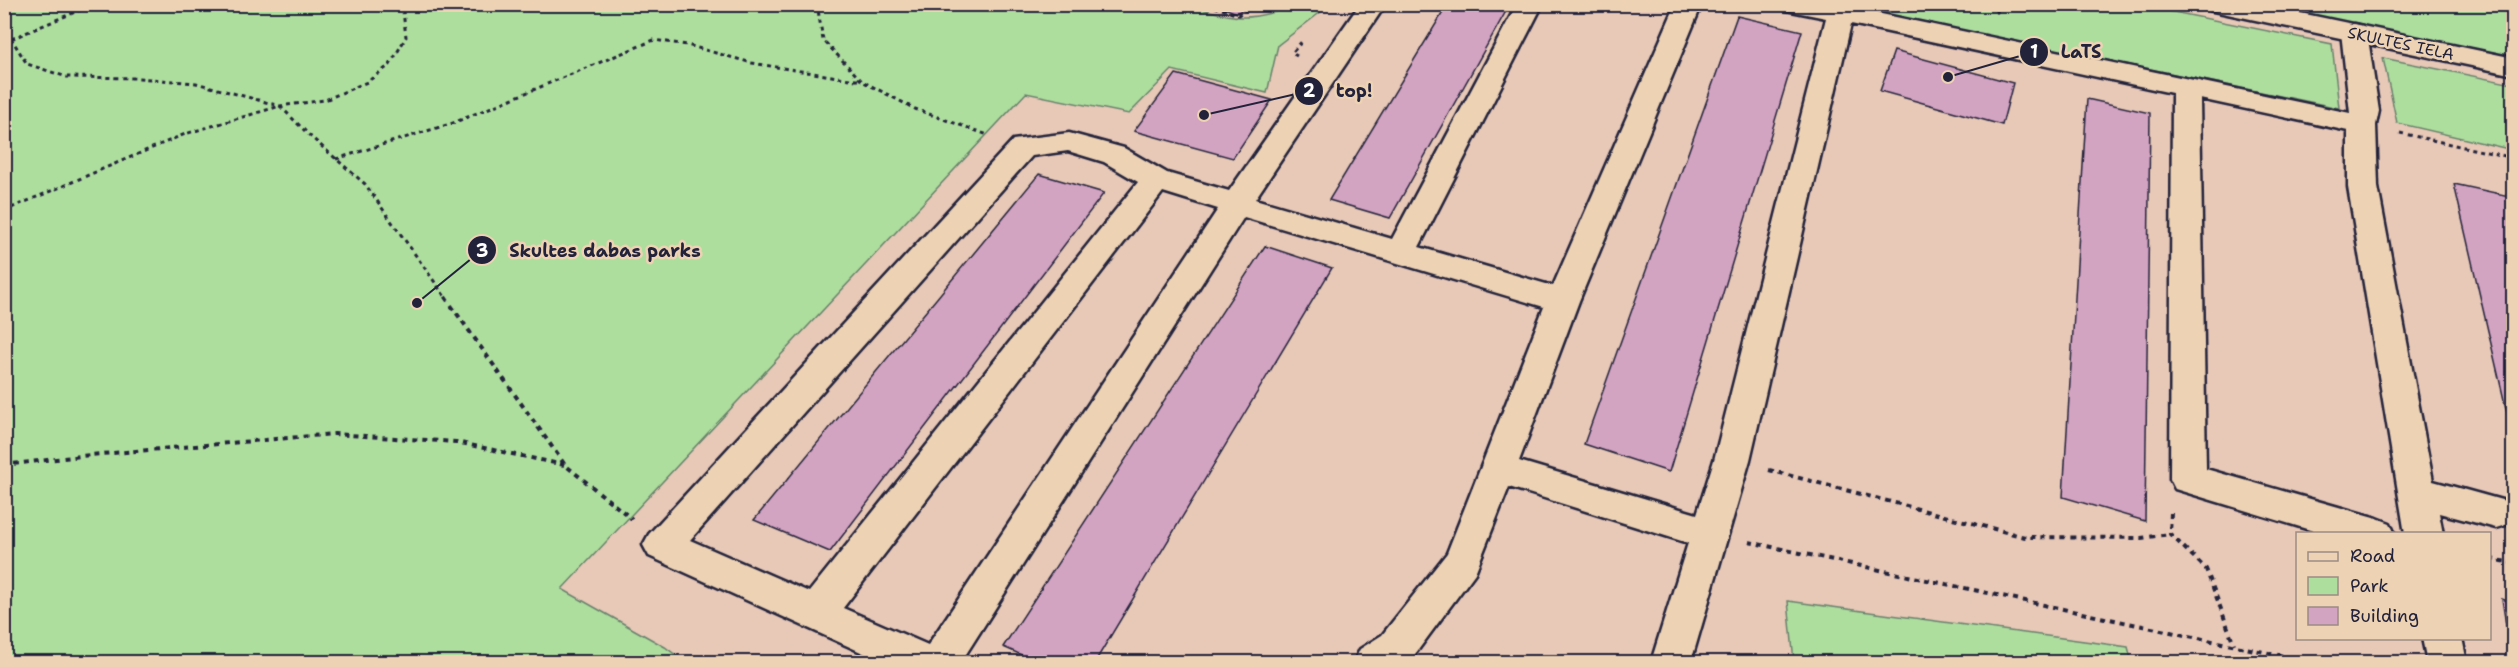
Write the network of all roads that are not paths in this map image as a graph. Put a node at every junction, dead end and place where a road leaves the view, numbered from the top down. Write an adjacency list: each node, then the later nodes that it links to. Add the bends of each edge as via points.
1 (1373, 4): 12 (street)
2 (1530, 4): 13 (street)
3 (1689, 4): 14 (street)
4 (1795, 4): 6 (street)
5 (2218, 4): 7 (street, SKULTES IELA)
6 (1840, 14): 9 (street); 20 (street)
7 (2354, 32): 8 (street, SKULTES IELA); 10 (street, via 2365,111)
8 (2514, 67)
9 (2186, 87): 10 (street); 18 (street, via 2188,479)
10 (2362, 125): 16 (street, via 2363,187)
11 (1156, 180): 12 (street); 21 (street); 21 (street, via 1114,155 1069,142 1023,147 662,545)
12 (1237, 203): 13 (street); 24 (street)
13 (1401, 252): 14 (street)
14 (1563, 301): 15 (street)
15 (1499, 469): 20 (street); 25 (street, via 1462,562 1396,648)
16 (2417, 492): 17 (street); 19 (street)
17 (2496, 513)
18 (2370, 532)
19 (2424, 532)
20 (1711, 534): 26 (street)
21 (815, 614): 23 (street)
22 (2442, 640): 27 (street)
23 (924, 663)
24 (939, 663)
25 (1374, 663)
26 (1671, 663)
27 (2447, 663)

